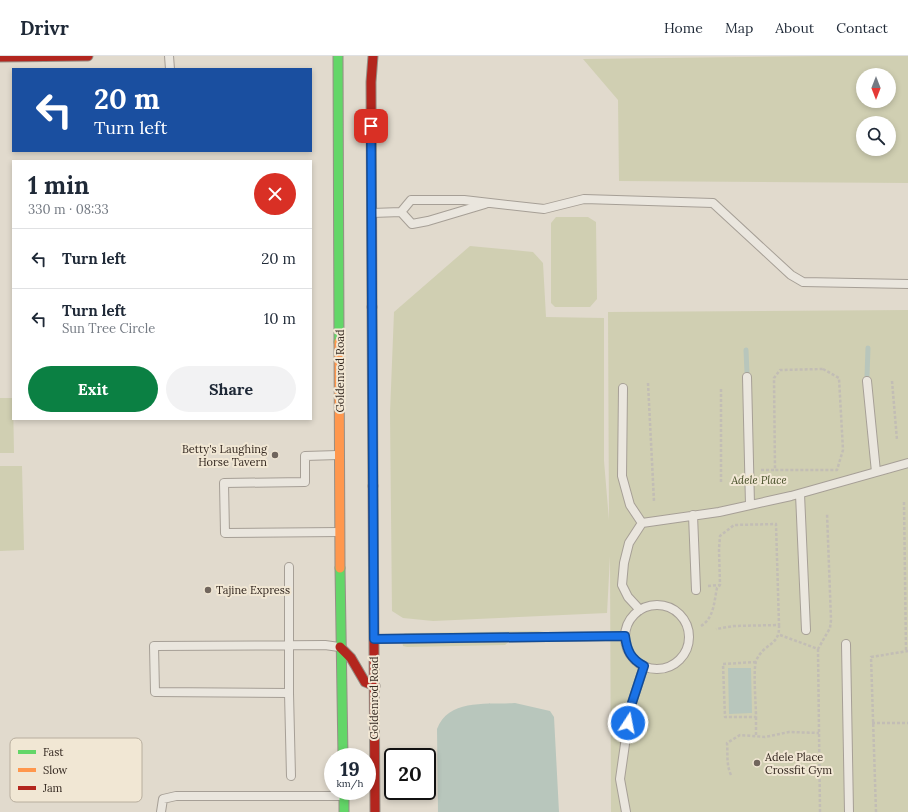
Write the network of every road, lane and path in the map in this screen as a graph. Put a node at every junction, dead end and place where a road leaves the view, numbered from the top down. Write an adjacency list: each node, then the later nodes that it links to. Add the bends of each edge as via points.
1 (88, 56): 5 (main road)
2 (169, 56): 6 (lane)
3 (338, 56): 18 (main road, Goldenrod Road)
4 (373, 56): 8 (main road, Goldenrod Road)
5 (0, 57)
6 (170, 68)
7 (487, 204): 9 (lane, via 464,200 411,200); 9 (lane, via 412,224); 10 (lane, via 544,209 584,199 713,203 803,282)
8 (371, 212): 9 (lane); 43 (main road, Goldenrod Road)
9 (401, 212)
10 (908, 284)
11 (747, 377): 27 (lane)
12 (867, 381): 22 (lane)
13 (892, 381): 17 (path)
14 (648, 383): 25 (path)
15 (623, 388): 30 (lane, via 622,476 630,505)
16 (721, 389): 23 (path)
17 (897, 440)
18 (340, 455): 31 (main road, Goldenrod Road); 31 (lane, via 305,456 305,482 224,483 225,533)
19 (908, 463): 22 (lane)
20 (759, 470): 21 (path)
21 (775, 470): 21 (path, via 837,470 843,450 839,378 823,369 780,370 774,378)
22 (876, 472): 24 (lane)
23 (721, 484)
24 (800, 494): 27 (lane); 40 (lane)
25 (654, 501)
26 (904, 502): 48 (path)
27 (750, 505): 29 (lane)
28 (827, 513): 47 (path, via 831,620 830,628)
29 (693, 515): 30 (lane); 35 (lane)
30 (642, 523): 36 (lane, via 629,543 622,585 628,597)
31 (341, 532): 46 (main road, Goldenrod Road)
32 (289, 567): 45 (lane)
33 (720, 585): 34 (path); 37 (path, via 720,536 734,525 776,524); 38 (path, via 717,588 711,615)
34 (707, 586)
35 (696, 590)
36 (640, 610): 42 (lane, via 632,616); 50 (lane, via 662,605 675,610 685,620 690,638 685,653 672,666 658,670)
37 (779, 624): 39 (path); 41 (path)
38 (701, 626)
39 (716, 629)
40 (806, 630)
41 (780, 635): 47 (path); 49 (path, via 773,644 763,649)
42 (625, 636): 43 (lane); 50 (lane, via 629,654)
43 (374, 639): 51 (main road, Goldenrod Road)
44 (846, 644): 68 (lane)
45 (289, 646): 46 (lane); 52 (lane); 52 (lane, via 154,646 155,692)
46 (340, 647): 51 (main road, via 351,658 365,682); 58 (main road, Goldenrod Road)
47 (818, 649): 56 (path)
48 (907, 651): 54 (path, via 871,657)
49 (756, 662): 53 (path); 53 (path, via 723,664 725,716)
50 (644, 666): 66 (lane, via 630,709 620,779)
51 (375, 686): 65 (main road, Goldenrod Road)
52 (289, 693): 60 (lane)
53 (756, 717): 57 (path)
54 (872, 723): 55 (path); 69 (path)
55 (908, 723)
56 (819, 733): 57 (path, via 789,732 765,737); 67 (path)
57 (756, 735): 59 (path, via 740,735 727,743 727,765)
58 (343, 748)
59 (731, 775)
60 (291, 776)
61 (324, 794): 63 (lane, via 176,796 163,799)
62 (344, 800): 64 (main road)
63 (161, 812)
64 (344, 812)
65 (375, 812)
66 (626, 812)
67 (820, 812)
68 (849, 812)
69 (876, 812)

